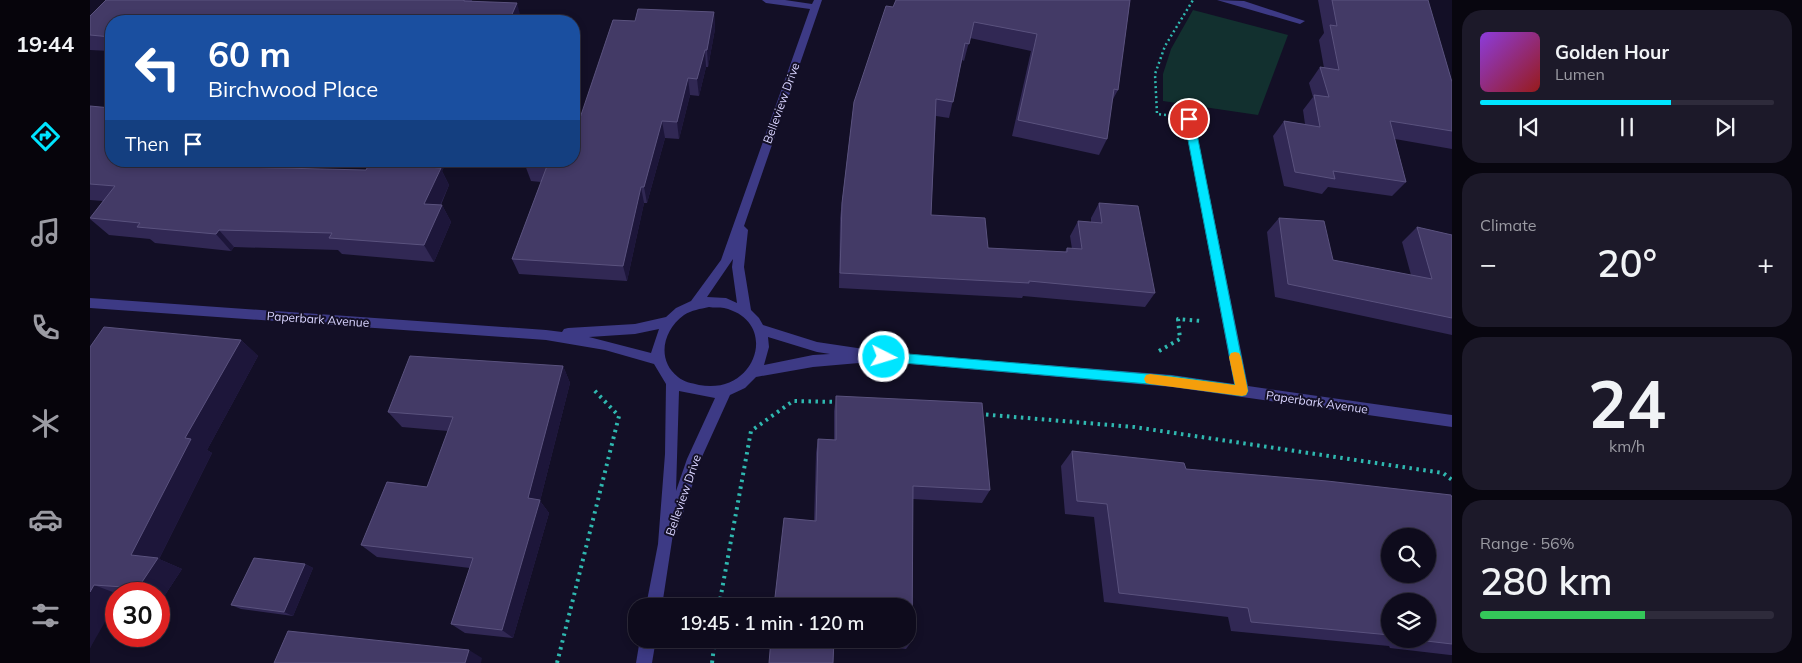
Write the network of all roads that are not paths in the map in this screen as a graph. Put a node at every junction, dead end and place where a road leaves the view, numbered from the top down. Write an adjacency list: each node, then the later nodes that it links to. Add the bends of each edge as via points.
1 (766, 0): 4 (street)
2 (1221, 0): 3 (street)
3 (1244, 2): 5 (street)
4 (817, 4): 7 (street, Belleview Drive)
5 (1300, 21)
6 (1189, 119): 19 (street)
7 (744, 205): 9 (street, Belleview Drive, via 726,262); 10 (street, Belleview Drive, via 738,267)
8 (90, 304): 13 (street, Paperbark Avenue)
9 (694, 305): 10 (street, via 709,302 728,304); 11 (street)
10 (745, 312): 12 (street)
11 (668, 322): 13 (street, Paperbark Avenue, via 635,329); 15 (street, via 656,350)
12 (760, 329): 14 (street, Paperbark Avenue, via 817,346); 16 (street, via 764,341 761,361)
13 (546, 334): 15 (street, Paperbark Avenue, via 605,345)
14 (884, 357): 16 (street, Paperbark Avenue, via 813,361); 19 (street, Paperbark Avenue, via 1172,381)
15 (658, 360): 17 (street)
16 (754, 372): 18 (street, via 744,382)
17 (673, 382): 18 (street, via 684,388 712,393); 21 (street, Belleview Drive, via 672,454)
18 (725, 391): 21 (street, Belleview Drive, via 694,459)
19 (1242, 391): 20 (street, Paperbark Avenue)
20 (1452, 421)
21 (665, 544): 22 (street, Belleview Drive)
22 (655, 598)
23 (646, 648): 24 (street)
24 (644, 663)

